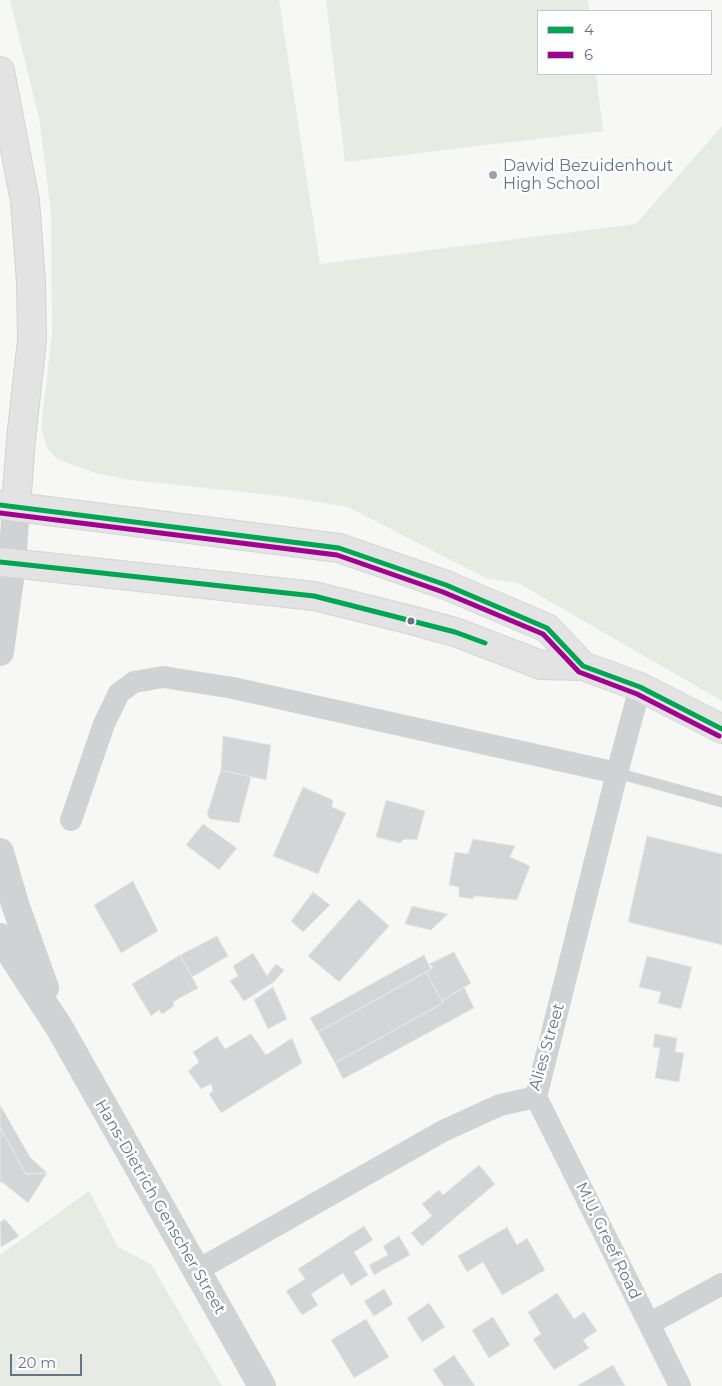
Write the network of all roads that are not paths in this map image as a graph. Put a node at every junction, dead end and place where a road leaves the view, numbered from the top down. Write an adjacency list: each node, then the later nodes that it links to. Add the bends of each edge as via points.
1 (0, 71): 2 (main road, via 25,201 31,282 32,340 21,439)
2 (8, 506): 3 (street); 5 (main road, via 340,548 446,585 547,628)
3 (6, 563): 4 (street); 5 (main road, via 314,596 455,632 541,665)
4 (0, 652)
5 (583, 666): 6 (main road)
6 (640, 687): 7 (main road); 8 (street, Alies Street)
7 (722, 729)
8 (617, 773): 9 (lane); 10 (street, via 233,688 163,677 134,682 119,693 104,724); 14 (street, Alies Street)
9 (722, 802)
10 (71, 820)
11 (0, 852): 13 (street, Hans-Dietrich Genscher Street)
12 (0, 937): 13 (street, Hans-Dietrich Genscher Street)
13 (58, 1027): 15 (street, Hans-Dietrich Genscher Street)
14 (536, 1097): 15 (street, Alies Street, via 500,1105 443,1131); 17 (street, M.U. Greef Road)
15 (196, 1271): 18 (street, Hans-Dietrich Genscher Street)
16 (722, 1284): 17 (street)
17 (649, 1324): 19 (street, M.U. Greef Road)
18 (262, 1386)
19 (680, 1386)

